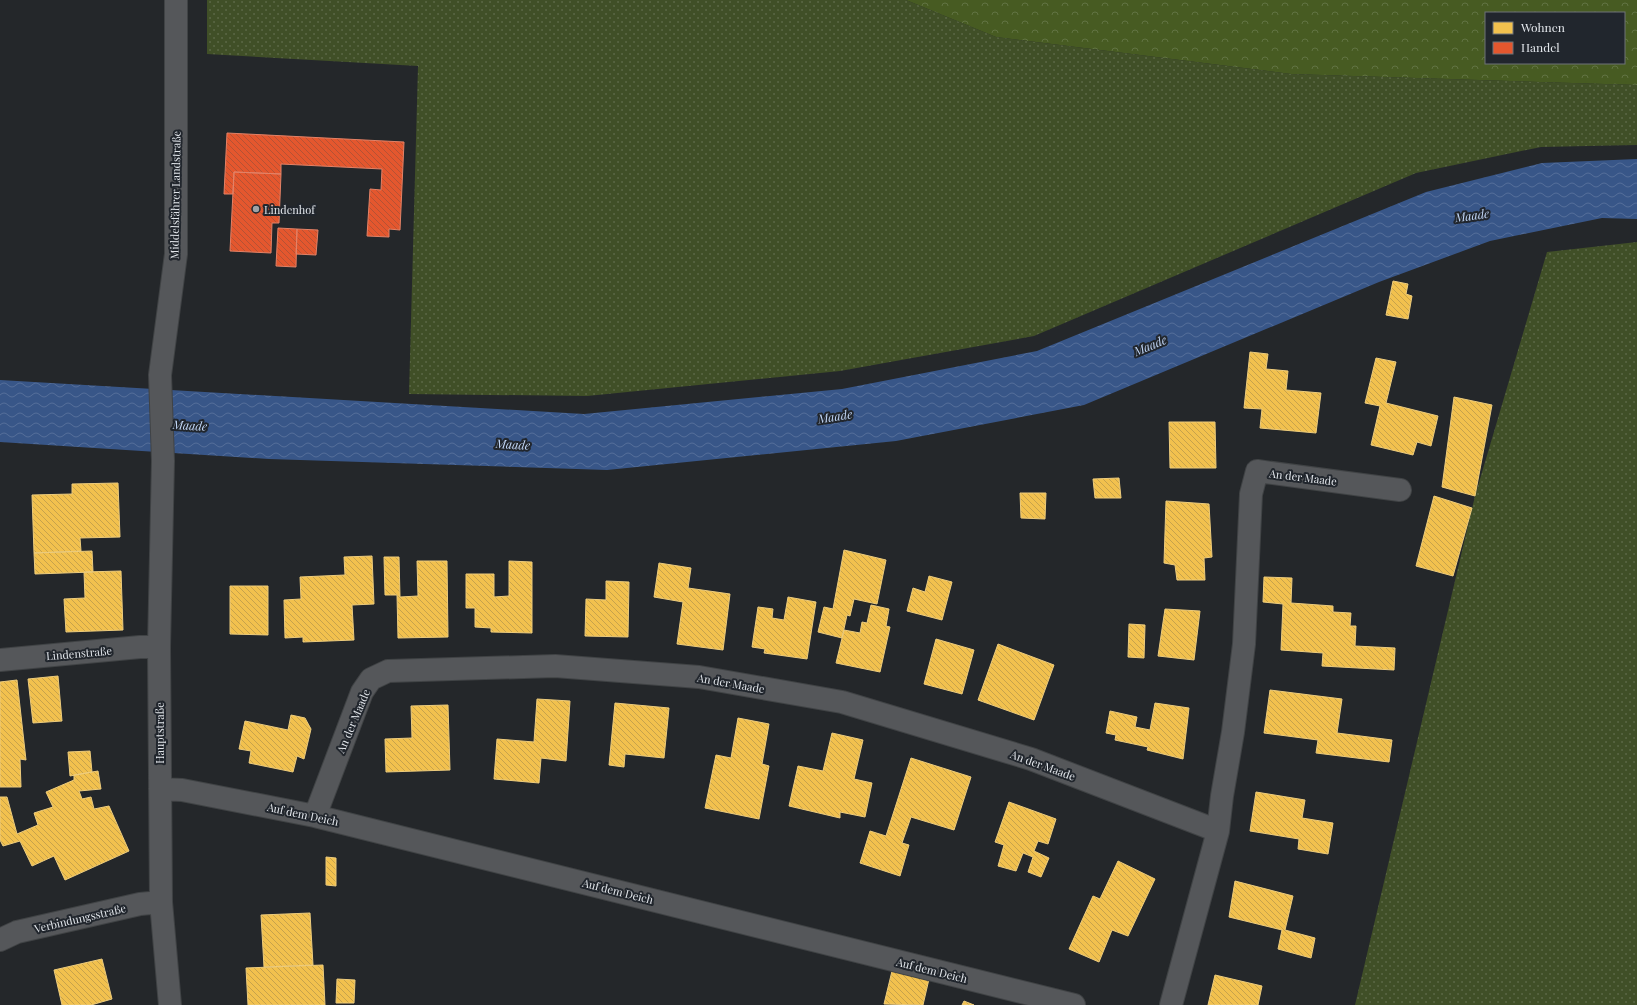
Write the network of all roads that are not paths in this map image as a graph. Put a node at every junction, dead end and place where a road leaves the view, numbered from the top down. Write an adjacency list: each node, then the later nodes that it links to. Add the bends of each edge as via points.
1 (176, 0): 2 (street, Middelsfährer Landstraße, via 176,254 160,375)
2 (162, 471): 4 (street, Hauptstraße)
3 (1400, 490): 8 (street, An der Maade, via 1257,471 1251,494 1244,644)
4 (159, 647): 5 (street, Lindenstraße); 6 (street, Hauptstraße)
5 (0, 660)
6 (160, 789): 7 (street, Auf dem Deich, via 182,790); 9 (street, Hauptstraße)
7 (315, 816): 8 (street, An der Maade, via 362,692 371,679 388,671 555,666 699,677 842,702 1031,759); 12 (street, Auf dem Deich)
8 (1218, 831): 13 (street, An der Maade)
9 (161, 902): 10 (street, Verbindungsstraße, via 140,904 17,932); 11 (street, Hauptstraße)
10 (0, 940)
11 (170, 1005)
12 (1074, 1005)
13 (1171, 1005)

